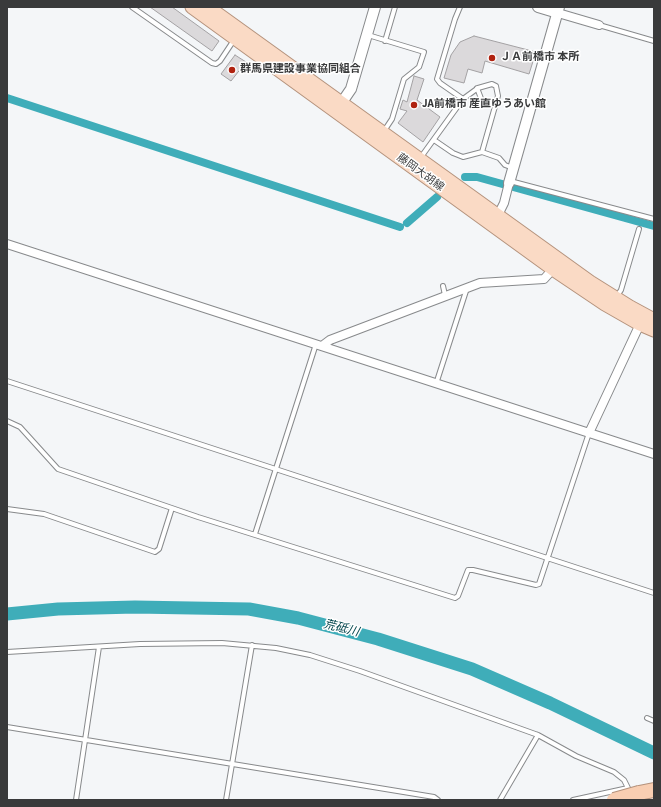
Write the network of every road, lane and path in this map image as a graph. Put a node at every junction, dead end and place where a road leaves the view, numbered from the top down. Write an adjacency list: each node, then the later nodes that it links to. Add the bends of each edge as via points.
1 (132, 7): 11 (lane, via 212,63 220,61)
2 (192, 7): 11 (main road, 藤岡大胡線)
3 (208, 7): 17 (main road, 藤岡大胡線)
4 (375, 7): 10 (street)
5 (395, 7): 12 (lane)
6 (460, 7): 15 (lane, via 437,79 440,84)
7 (538, 7): 8 (street)
8 (558, 10): 9 (street); 22 (street)
9 (599, 25): 13 (lane)
10 (367, 35): 12 (lane); 17 (street, via 351,89)
11 (235, 38): 17 (main road, 藤岡大胡線)
12 (385, 41): 18 (lane, via 424,52 419,67 404,79 392,119)
13 (654, 41)
14 (477, 88): 15 (lane); 16 (lane, via 482,101 492,103); 16 (lane, via 488,84 496,86)
15 (463, 99): 19 (lane)
16 (497, 100): 20 (lane)
17 (339, 108): 18 (main road, 藤岡大胡線); 28 (main road, 藤岡大胡線)
18 (383, 133): 21 (main road, 藤岡大胡線)
19 (434, 140): 20 (lane, via 453,154 463,157); 21 (lane)
20 (482, 152): 22 (lane, via 499,158 505,165)
21 (420, 159): 24 (main road, 藤岡大胡線)
22 (513, 168): 23 (street)
23 (508, 184): 24 (street, via 504,203); 25 (lane)
24 (498, 215): 32 (main road, 藤岡大胡線)
25 (654, 219)
26 (638, 229): 32 (lane, via 621,290)
27 (7, 244): 36 (street)
28 (553, 269): 30 (street, via 544,279 480,283); 34 (main road, 藤岡大胡線)
29 (443, 286): 31 (lane)
30 (467, 287): 31 (street); 38 (lane)
31 (445, 296): 36 (street)
32 (616, 298): 33 (main road, 藤岡大胡線)
33 (654, 320)
34 (640, 324): 35 (main road, 藤岡大胡線); 40 (street)
35 (654, 330)
36 (319, 345): 38 (street); 42 (lane)
37 (7, 381): 42 (lane)
38 (436, 384): 40 (street)
39 (7, 421): 43 (lane, via 20,427 58,469)
40 (589, 433): 41 (street); 46 (lane)
41 (654, 454)
42 (275, 469): 45 (lane); 46 (lane)
43 (172, 508): 44 (lane, via 159,549 154,552 44,514); 45 (lane)
44 (7, 509)
45 (254, 534): 46 (lane, via 454,598 458,596 468,570 536,585 540,584)
46 (549, 559): 47 (lane)
47 (654, 593)
48 (252, 645): 49 (lane, via 187,643); 54 (lane, via 317,657 368,673); 56 (lane)
49 (99, 647): 50 (lane); 55 (lane)
50 (7, 652)
51 (646, 718): 52 (lane)
52 (654, 722)
53 (7, 727): 55 (lane)
54 (538, 735): 58 (lane, via 576,756 614,772 624,780); 62 (lane)
55 (85, 740): 56 (lane); 59 (lane)
56 (232, 764): 60 (lane); 61 (lane, via 434,797)
57 (654, 790): 58 (highway)
58 (633, 794): 63 (lane); 64 (highway, bridge)
59 (76, 800)
60 (226, 800)
61 (438, 800)
62 (500, 800)
63 (573, 800)
64 (614, 800)

